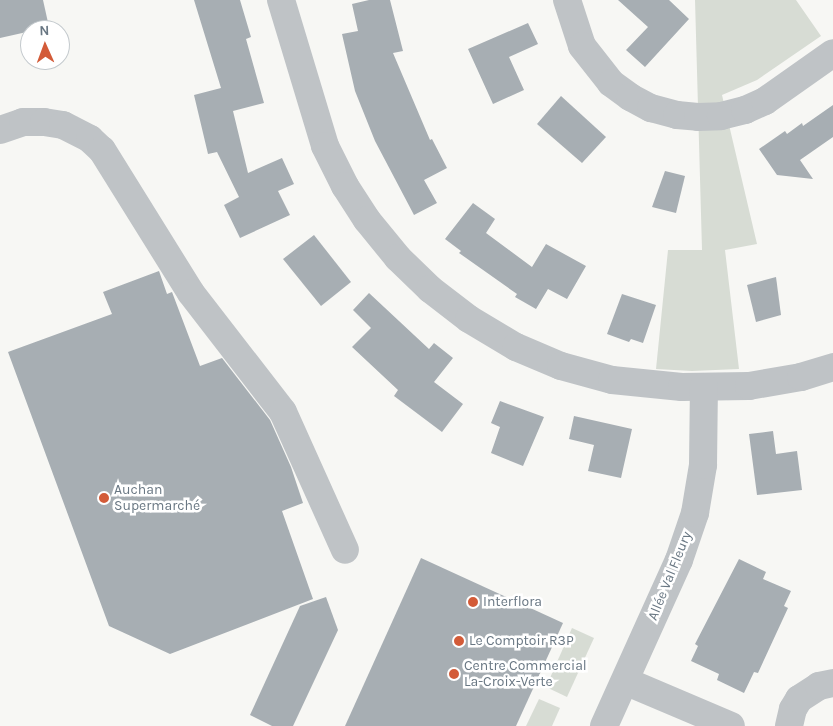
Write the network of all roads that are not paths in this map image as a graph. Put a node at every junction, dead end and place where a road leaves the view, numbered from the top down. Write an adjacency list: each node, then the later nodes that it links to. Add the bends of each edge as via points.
1 (281, 0): 6 (street, via 325,146 345,186 398,258 430,289 516,347 562,366 612,380)
2 (567, 0): 3 (street, via 582,46 611,83 651,108 677,115 698,118 745,110 766,101)
3 (833, 53)
4 (0, 130): 7 (street, via 23,122 63,125 90,139 102,150 191,293 283,412)
5 (833, 367): 6 (street, via 749,386)
6 (704, 387): 8 (street, Allée Val Fleury, via 703,465 695,513 679,560)
7 (345, 550)
8 (625, 681): 10 (street, Allée Val Fleury); 11 (street)
9 (833, 683): 12 (street, via 819,686 799,699)
10 (604, 726)
11 (731, 726)
12 (789, 726)

